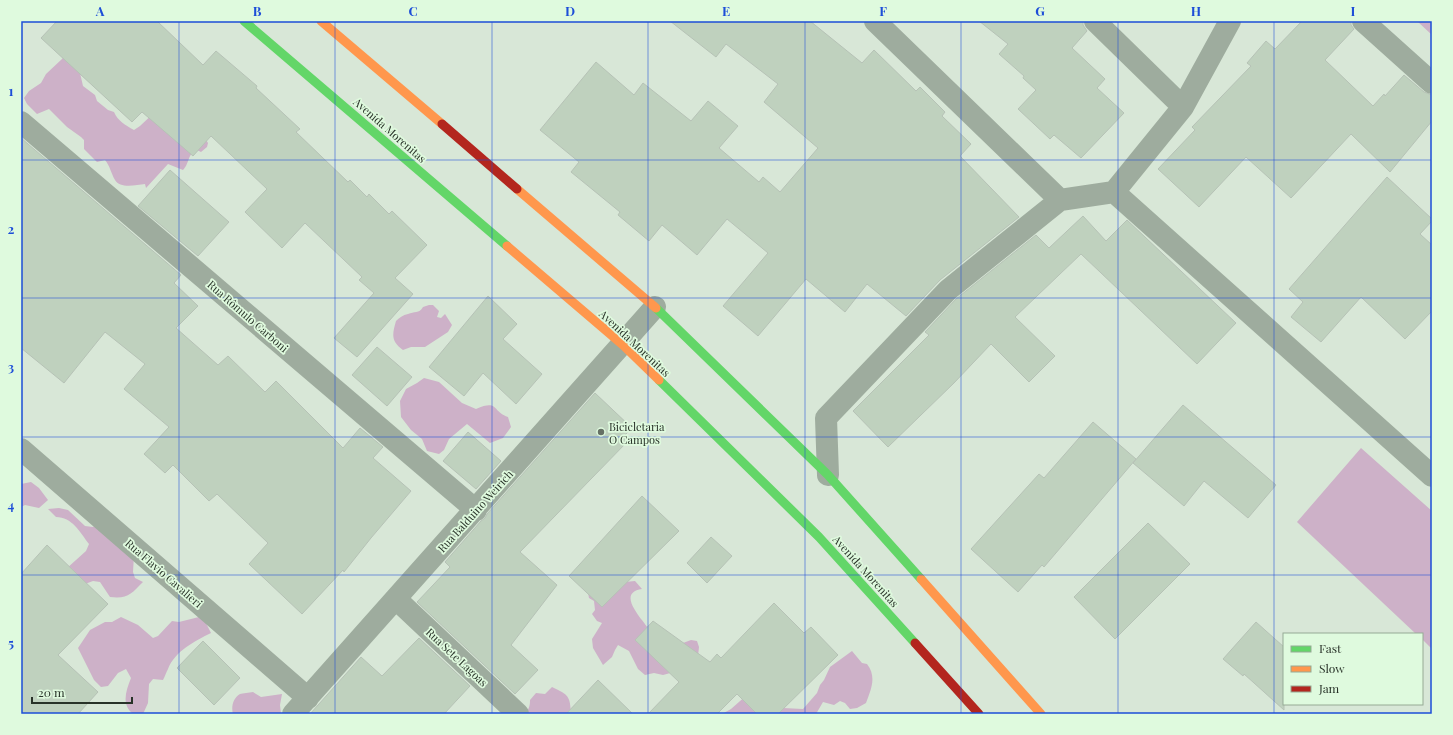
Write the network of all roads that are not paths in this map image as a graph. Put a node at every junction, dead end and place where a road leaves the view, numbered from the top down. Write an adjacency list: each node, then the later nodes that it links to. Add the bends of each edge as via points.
1 (244, 21): 13 (main road, Avenida Morenitas)
2 (321, 21): 12 (main road)
3 (875, 21): 11 (street)
4 (1095, 21): 8 (street)
5 (1230, 21): 8 (street)
6 (1363, 21): 7 (street)
7 (1432, 83)
8 (1183, 107): 10 (street)
9 (21, 122): 17 (street, Rua Rômulo Carboni)
10 (1114, 192): 11 (street); 16 (street)
11 (1060, 200): 15 (street, via 948,290 826,418)
12 (655, 308): 13 (street, Rua Balduino Weirich); 15 (main road)
13 (623, 345): 17 (street, Rua Balduino Weirich); 22 (main road, Avenida Morenitas, via 819,537)
14 (21, 449): 19 (street, Rua Flavio Cavalieri)
15 (828, 474): 23 (main road)
16 (1432, 476)
17 (476, 510): 18 (street, Rua Balduino Weirich)
18 (396, 599): 19 (street, Rua Balduino Weirich); 21 (street, Rua Sete Lagoas)
19 (308, 698): 20 (street, Rua Balduino Weirich)
20 (293, 714)
21 (518, 714)
22 (979, 714)
23 (1041, 714)

